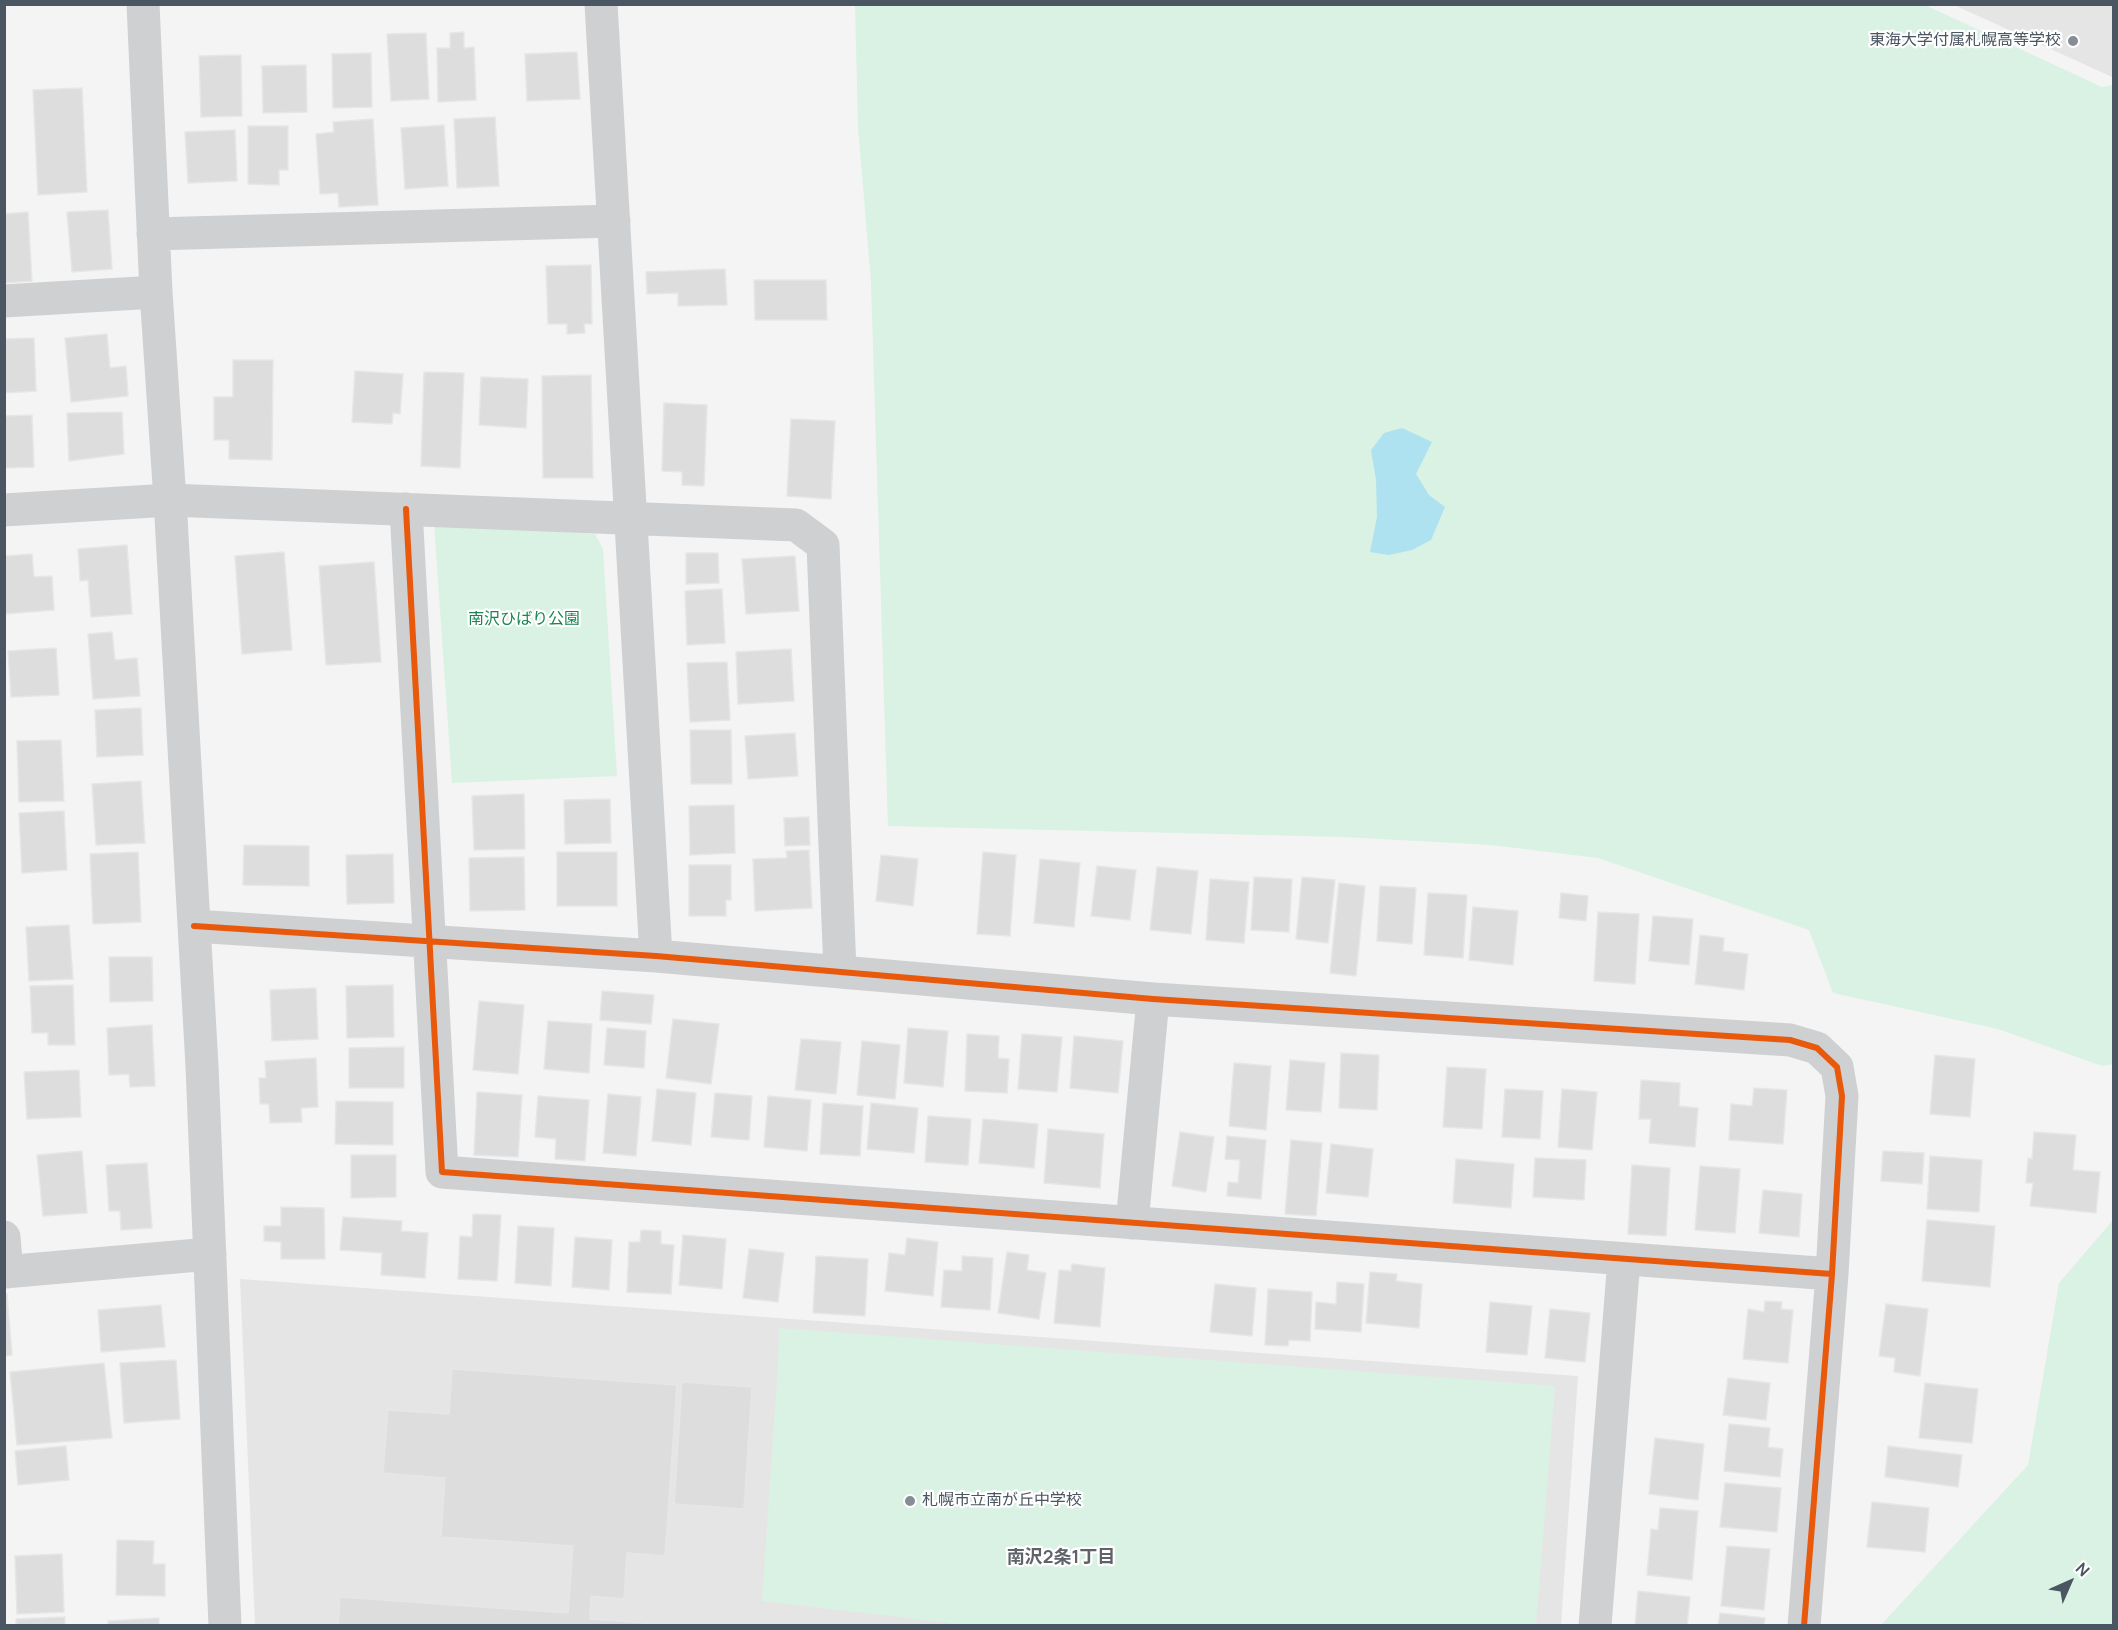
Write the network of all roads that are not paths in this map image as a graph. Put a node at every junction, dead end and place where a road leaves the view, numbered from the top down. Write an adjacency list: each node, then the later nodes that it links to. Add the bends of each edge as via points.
1 (601, 4): 3 (street)
2 (148, 5): 4 (street)
3 (614, 221): 4 (street); 10 (street)
4 (153, 234): 5 (street)
5 (156, 292): 6 (street); 7 (street)
6 (4, 301)
7 (170, 500): 8 (street); 9 (street); 11 (street)
8 (406, 509): 10 (street); 12 (street)
9 (4, 510)
10 (630, 518): 13 (street); 14 (street, via 796,525 823,545)
11 (194, 926): 12 (street); 18 (street)
12 (430, 942): 13 (street); 16 (street, via 442,1172)
13 (656, 956): 14 (street)
14 (840, 971): 15 (street)
15 (1153, 999): 16 (street); 21 (street, via 1790,1040 1817,1048 1837,1067 1842,1096)
16 (1132, 1223): 19 (street)
17 (4, 1238): 20 (street)
18 (210, 1254): 20 (street); 22 (street)
19 (1624, 1259): 21 (street); 23 (street)
20 (6, 1272)
21 (1832, 1274): 24 (street)
22 (225, 1626)
23 (1595, 1626)
24 (1804, 1626)

